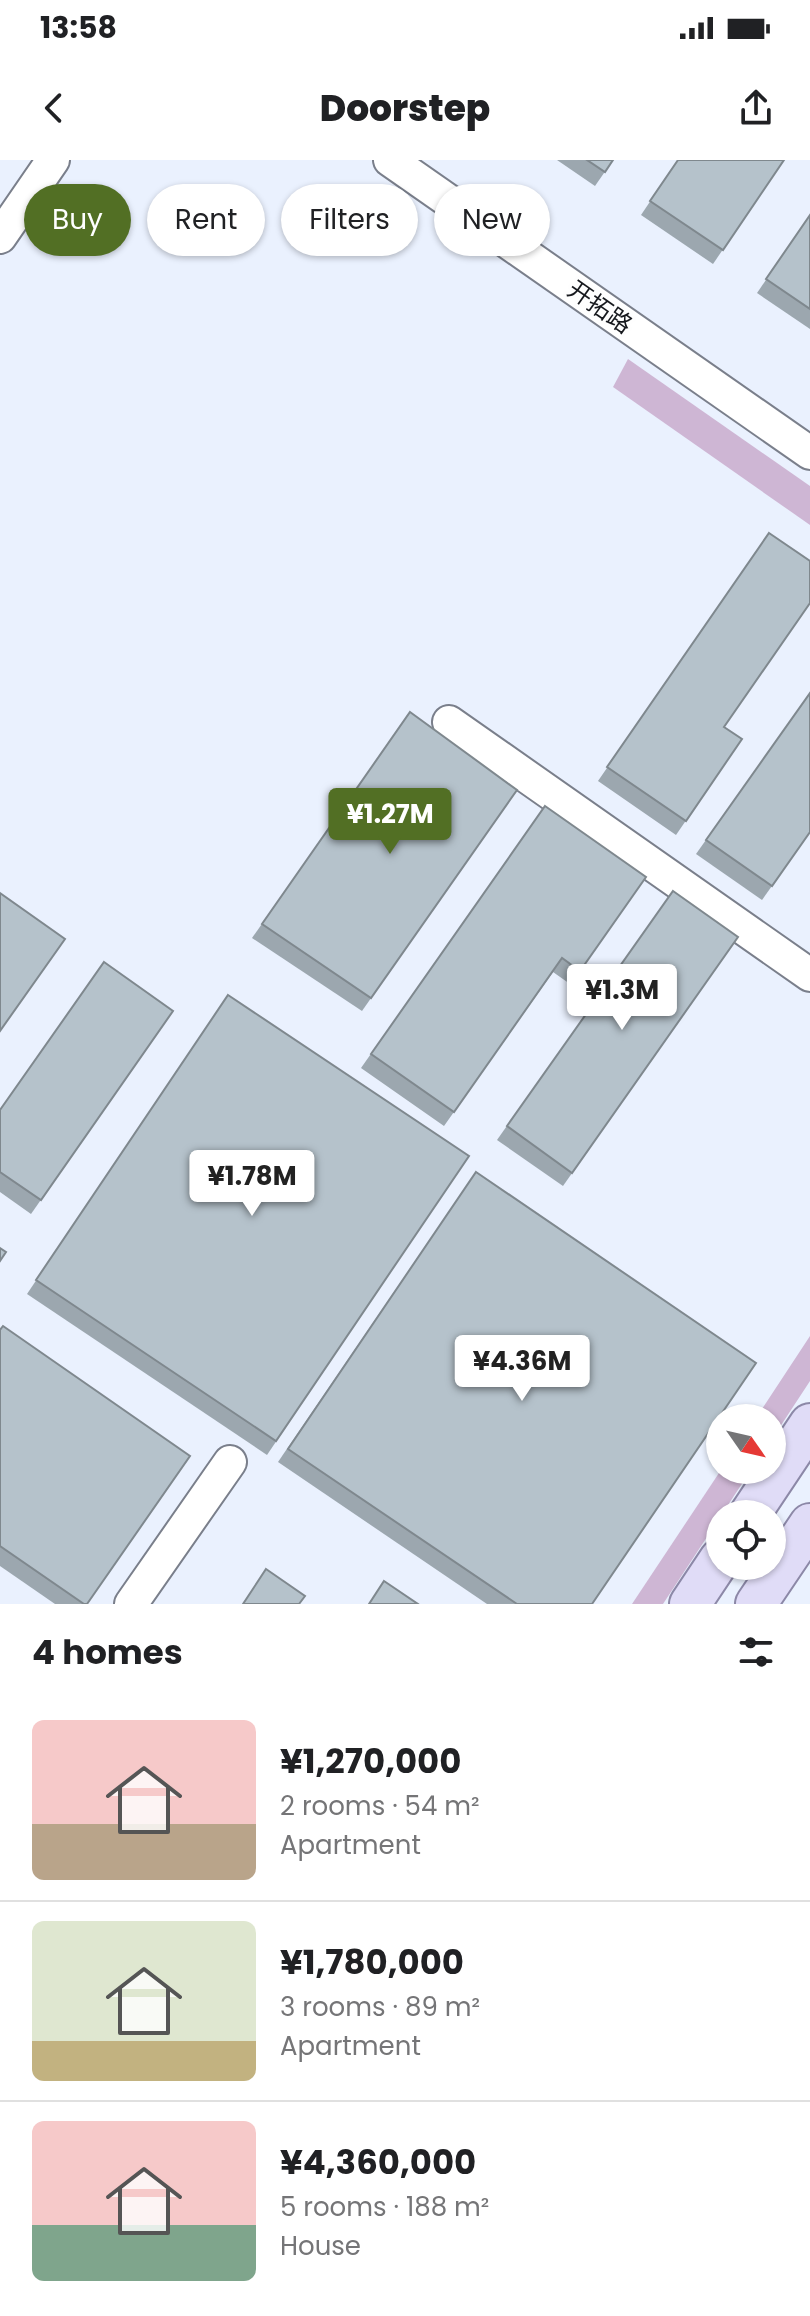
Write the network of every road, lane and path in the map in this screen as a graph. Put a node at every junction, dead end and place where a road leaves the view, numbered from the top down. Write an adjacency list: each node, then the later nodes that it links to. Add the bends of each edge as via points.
1 (53, 160): 3 (street)
2 (390, 160): 4 (street, 开拓路)
3 (0, 237)
4 (810, 453)
5 (449, 722): 6 (street)
6 (810, 975)
7 (810, 1424): 9 (main road)
8 (230, 1462): 12 (street)
9 (759, 1500)
10 (810, 1524): 14 (main road)
11 (706, 1580): 13 (main road)
12 (131, 1604)
13 (690, 1604)
14 (756, 1604)

